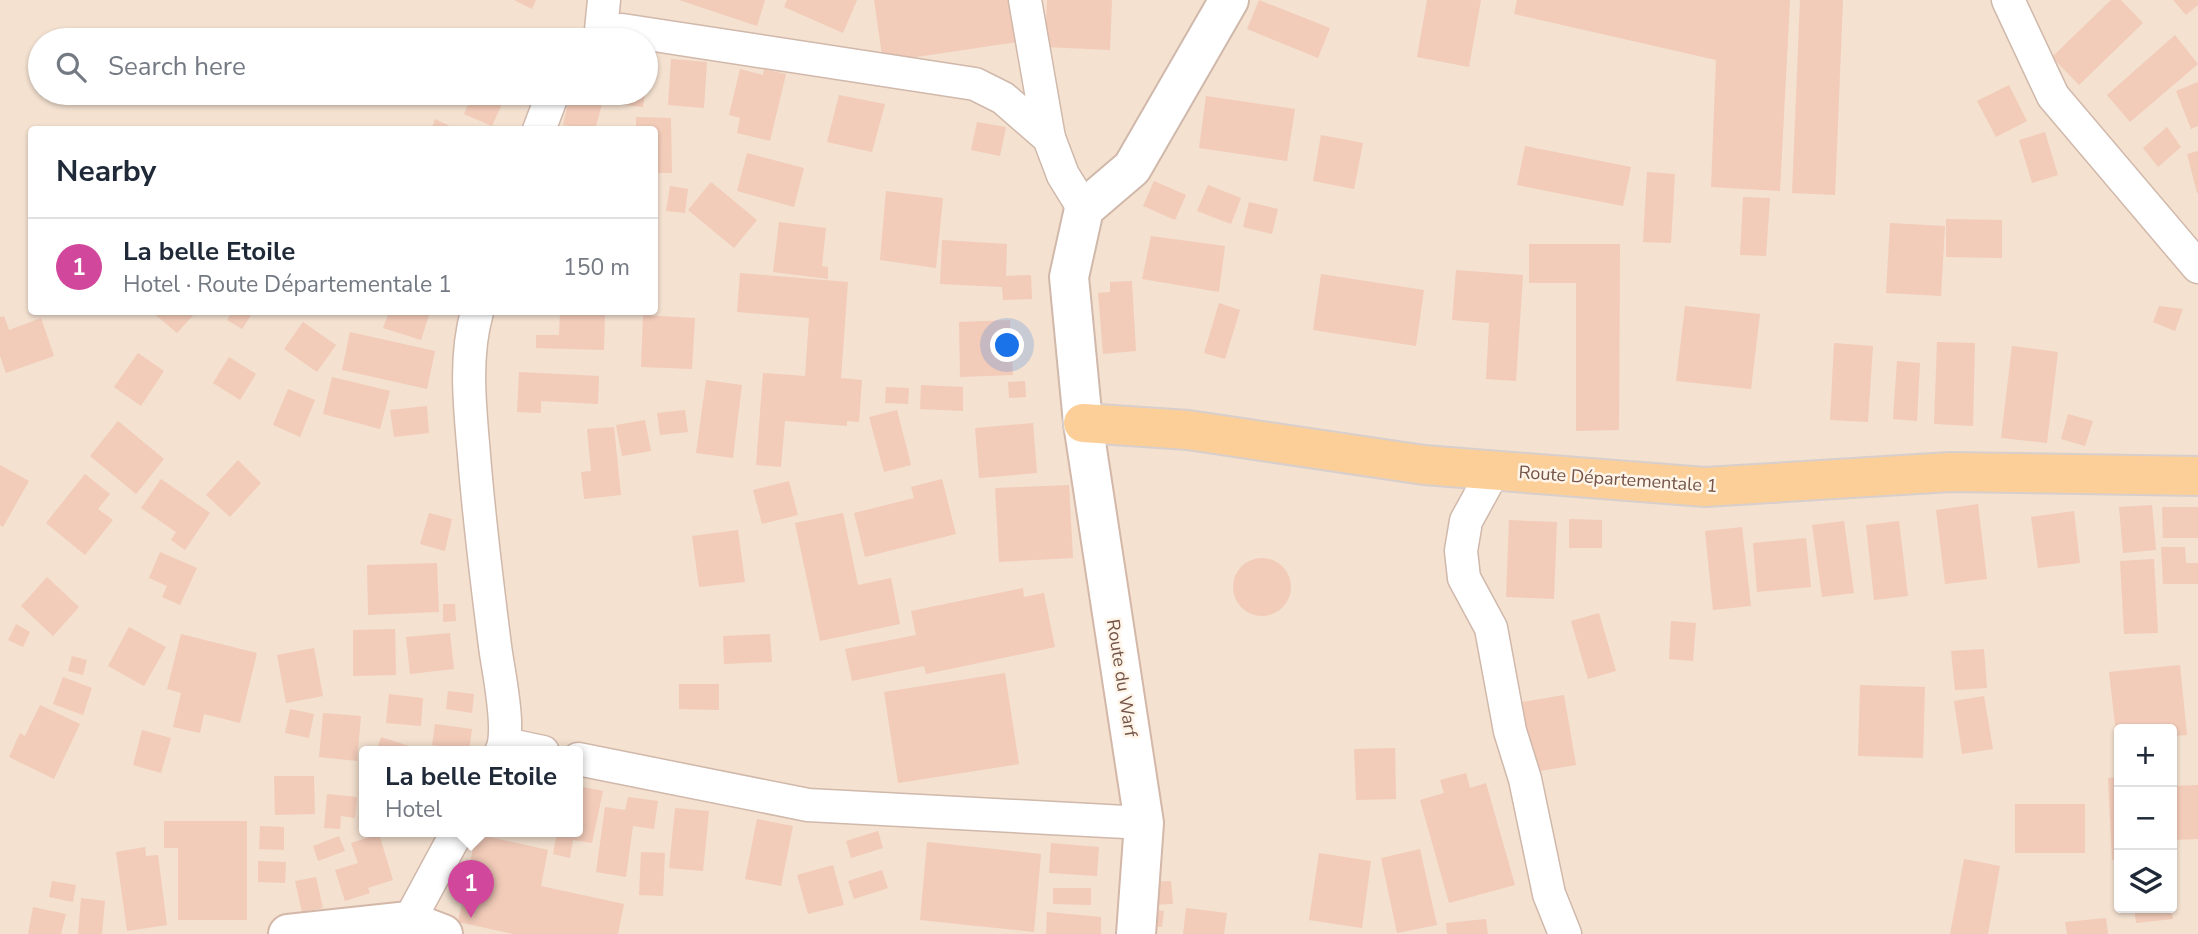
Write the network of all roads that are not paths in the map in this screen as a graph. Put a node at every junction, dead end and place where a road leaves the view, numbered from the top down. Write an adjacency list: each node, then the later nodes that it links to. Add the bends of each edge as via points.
1 (604, 0): 5 (street)
2 (1025, 0): 9 (street)
3 (1229, 0): 10 (main road, via 1132,168)
4 (2008, 0): 11 (street, via 2053,96)
5 (601, 28)
6 (658, 36): 9 (street, via 975,84 1003,98)
7 (548, 105): 8 (street)
8 (541, 126)
9 (1049, 138): 10 (street, via 1063,175)
10 (1084, 209): 13 (main road, Route du Warf, via 1069,277)
11 (2198, 267)
12 (476, 315): 16 (street, via 469,395)
13 (1083, 423): 14 (main road, Route Départementale 1, via 1188,430 1424,465); 18 (main road, Route du Warf)
14 (1494, 470): 15 (main road, Route Départementale 1, via 1705,487 1951,472); 23 (street, via 1466,521 1461,551 1464,578 1491,628 1549,894)
15 (2198, 476)
16 (503, 746)
17 (583, 760): 18 (street, via 808,805)
18 (1144, 823): 22 (main road, Route du Warf)
19 (455, 837): 20 (street)
20 (420, 930): 21 (main road)
21 (288, 934)
22 (1136, 934)
23 (1565, 934)

